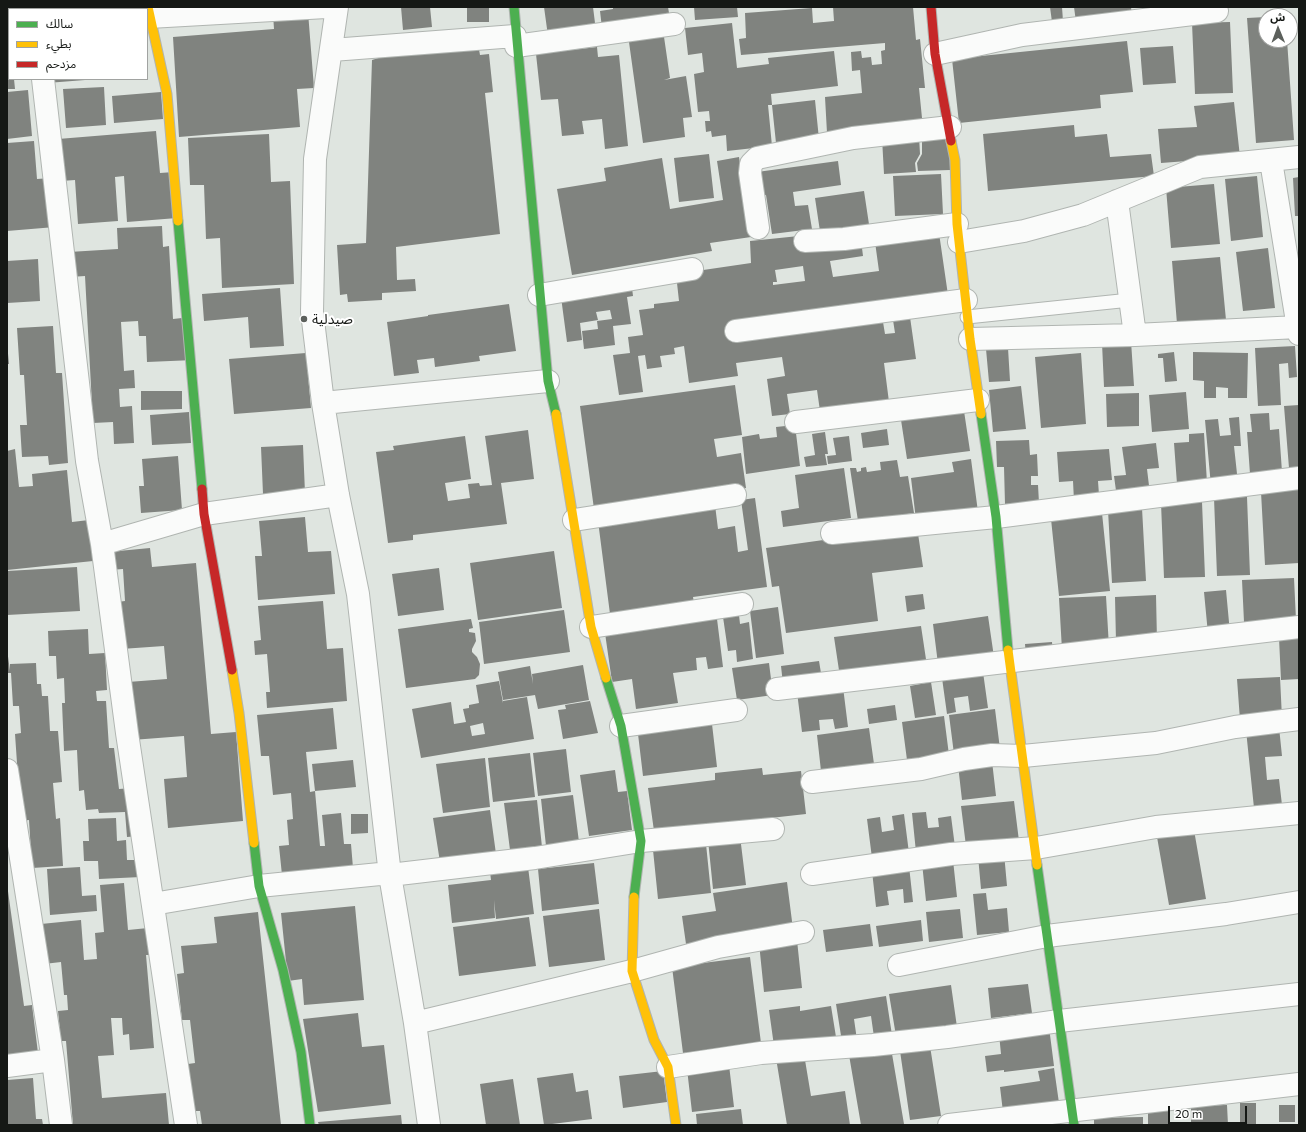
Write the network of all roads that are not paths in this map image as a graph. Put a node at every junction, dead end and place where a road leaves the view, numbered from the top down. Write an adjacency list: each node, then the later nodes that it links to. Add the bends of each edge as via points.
1 (326, 7): 6 (street)
2 (337, 7): 9 (street)
3 (514, 7): 8 (street)
4 (931, 7): 10 (street)
5 (1217, 11): 10 (street, via 1022,36)
6 (149, 12): 34 (street, via 166,94)
7 (674, 24): 8 (street)
8 (516, 41): 9 (street); 20 (street)
9 (332, 50): 29 (street, via 315,159 313,207 312,312)
10 (935, 54): 12 (street)
11 (43, 80): 38 (street, via 87,461)
12 (950, 127): 16 (street, via 853,138 757,158 751,164 750,173); 17 (street, via 955,160)
13 (1299, 157): 14 (street)
14 (1271, 161): 15 (street, via 1200,167); 23 (street)
15 (1118, 201): 17 (street, via 1056,223 1024,231); 21 (street)
16 (758, 228)
17 (958, 233): 18 (street); 22 (street)
18 (805, 241)
19 (692, 269): 20 (street)
20 (539, 295): 27 (street)
21 (1130, 300): 22 (lane); 25 (street)
22 (966, 309): 24 (street); 26 (street)
23 (1298, 330): 25 (street)
24 (736, 332)
25 (1135, 335): 26 (street)
26 (970, 339): 28 (street)
27 (548, 381): 29 (street); 36 (street, via 555,406)
28 (978, 400): 30 (street); 35 (street)
29 (323, 403): 32 (street)
30 (796, 422)
31 (1299, 478): 35 (street)
32 (338, 495): 34 (street); 54 (street, via 358,594)
33 (735, 495): 36 (street)
34 (204, 514): 38 (street); 56 (street, via 239,713)
35 (996, 517): 37 (street); 42 (street)
36 (574, 520): 40 (street)
37 (832, 533)
38 (102, 544): 58 (street)
39 (742, 604): 40 (street)
40 (590, 627): 46 (street)
41 (1299, 627): 42 (street)
42 (1009, 662): 43 (street); 47 (street)
43 (777, 689)
44 (736, 710): 46 (street)
45 (1299, 718): 47 (street, via 1235,727 1156,743)
46 (621, 726): 52 (street)
47 (1023, 756): 49 (street, via 992,755 964,758 921,769); 53 (street)
48 (7, 770): 66 (street)
49 (812, 782)
50 (1299, 813): 53 (street, via 1156,827)
51 (773, 829): 52 (street)
52 (641, 841): 54 (street, via 536,858); 62 (street, via 634,893)
53 (1036, 848): 55 (street, via 951,854); 60 (street)
54 (390, 874): 56 (street); 65 (street)
55 (812, 874)
56 (259, 886): 58 (street); 73 (street, via 283,970 301,1052)
57 (1299, 902): 60 (street, via 1226,914)
58 (153, 904): 72 (street)
59 (803, 932): 62 (street, via 718,947)
60 (1047, 936): 61 (street); 64 (street)
61 (898, 965)
62 (632, 971): 65 (street); 68 (street, via 654,1040)
63 (1299, 994): 64 (street)
64 (1059, 1021): 68 (street, via 873,1045 761,1053); 70 (street)
65 (415, 1023): 74 (street)
66 (53, 1060): 67 (street); 71 (street)
67 (7, 1066)
68 (668, 1067): 75 (street)
69 (1299, 1084): 70 (street)
70 (1073, 1118): 76 (street)
71 (61, 1125)
72 (186, 1125)
73 (310, 1125)
74 (429, 1125)
75 (676, 1125)
76 (949, 1125)

